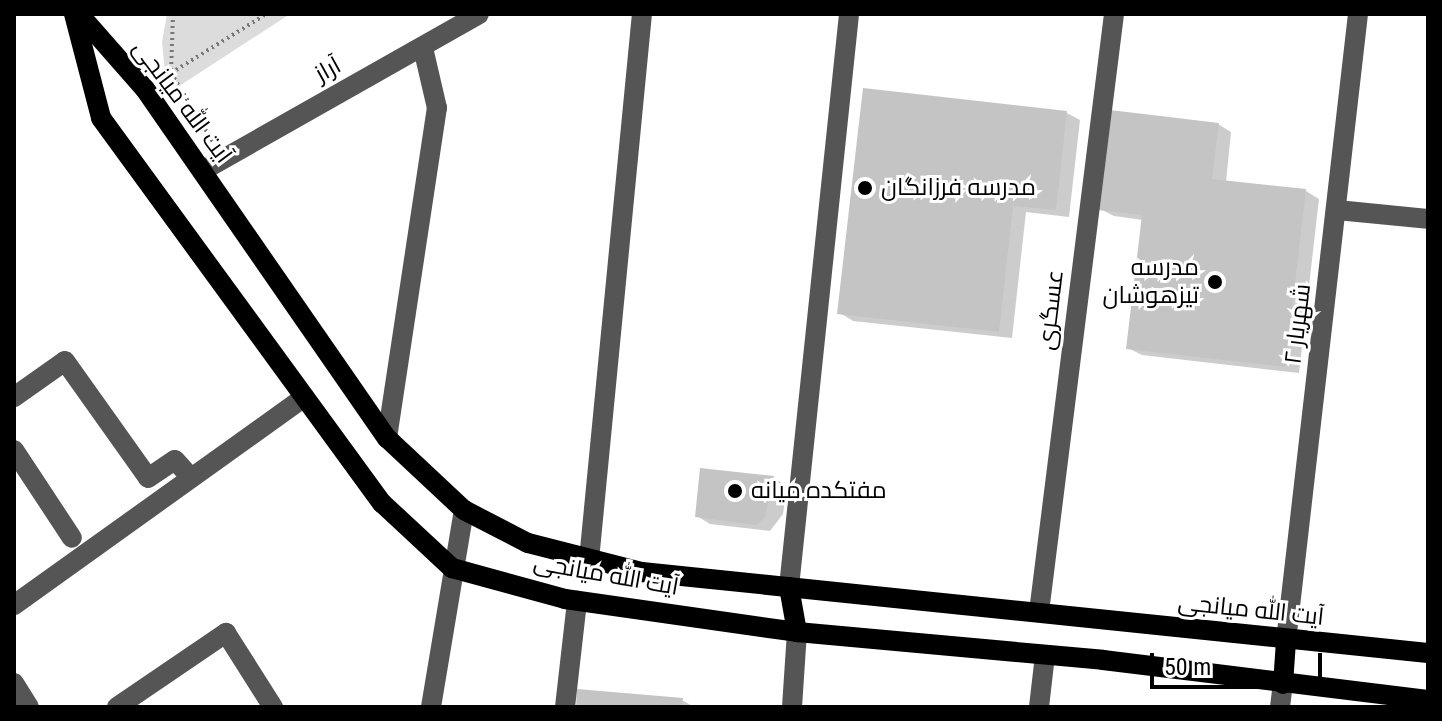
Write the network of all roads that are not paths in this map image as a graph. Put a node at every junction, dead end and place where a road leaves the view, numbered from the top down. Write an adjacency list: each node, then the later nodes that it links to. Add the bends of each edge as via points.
1 (76, 14): 8 (main road, آیت الله میانجی, via 145,89); 12 (main road, آیت الله میانجی, via 101,118)
2 (479, 14): 7 (street, آراز)
3 (642, 14): 18 (street)
4 (849, 14): 20 (street)
5 (1114, 14): 23 (street, عسگری)
6 (1358, 14): 9 (street, شهریار ۲)
7 (423, 48): 8 (street, آراز); 13 (street, via 437,108)
8 (202, 171): 13 (main road, آیت الله میانجی)
9 (1337, 210): 10 (street); 25 (street, شهریار ۲)
10 (1428, 219)
11 (14, 397): 15 (street, via 65,361 148,478 175,460)
12 (304, 397): 15 (street); 19 (main road, آیت الله میانجی, via 382,503)
13 (387, 438): 16 (main road, آیت الله میانجی)
14 (14, 450): 17 (street)
15 (191, 478): 22 (street)
16 (464, 510): 18 (main road, آیت الله میانجی, via 528,543); 19 (street)
17 (72, 538)
18 (589, 560): 20 (main road, آیت الله میانجی, via 642,572)
19 (452, 568): 21 (main road, آیت الله میانجی); 34 (street)
20 (789, 587): 23 (main road, آیت الله میانجی); 24 (main road)
21 (577, 601): 24 (main road, آیت الله میانجی); 35 (street)
22 (14, 605)
23 (1039, 612): 25 (main road, آیت الله میانجی)
24 (797, 632): 27 (main road, آیت الله میانجی); 36 (street)
25 (1286, 641): 26 (main road, آیت الله میانجی); 29 (main road)
26 (1428, 653)
27 (1045, 655): 29 (main road, آیت الله میانجی); 37 (street)
28 (14, 683): 31 (street)
29 (1283, 684): 30 (main road, آیت الله میانجی); 38 (street)
30 (1428, 700)
31 (29, 707)
32 (117, 707): 33 (street, via 226,633)
33 (273, 707)
34 (431, 707)
35 (565, 707)
36 (792, 707)
37 (1039, 707)
38 (1280, 707)

